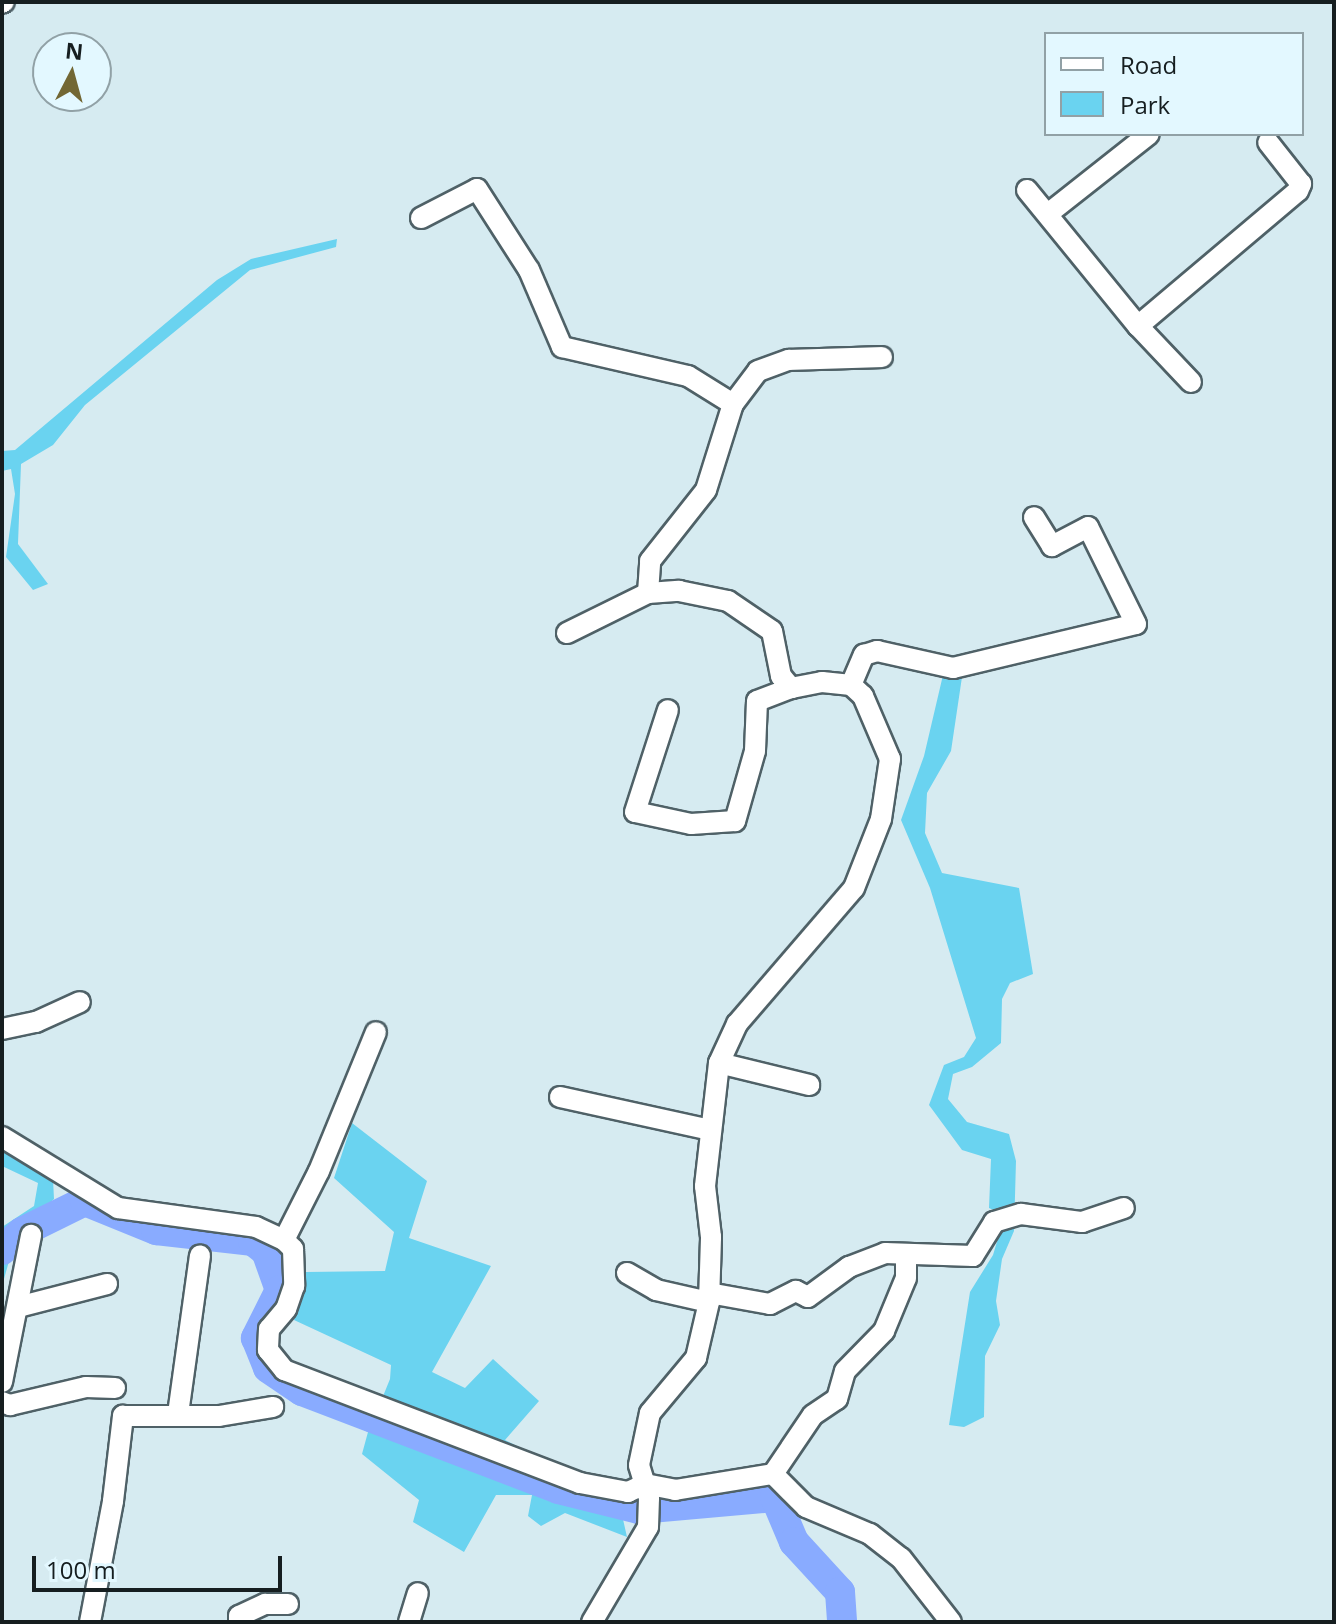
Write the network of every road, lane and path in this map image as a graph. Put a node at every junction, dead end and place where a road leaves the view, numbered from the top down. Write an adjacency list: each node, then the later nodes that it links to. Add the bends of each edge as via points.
1 (1146, 136): 4 (street)
2 (1268, 142): 6 (street, via 1301,184 1298,191)
3 (1027, 190): 4 (street)
4 (1049, 213): 6 (street)
5 (421, 218): 9 (street, via 477,189 529,270 562,347 688,376)
6 (1138, 326): 8 (street)
7 (882, 357): 9 (street, via 772,362)
8 (1191, 382)
9 (733, 404): 11 (street, via 706,490 650,561)
10 (1034, 517): 13 (street, via 1052,546 1088,527 1136,624 953,668 877,651 864,655)
11 (648, 593): 12 (street); 14 (street, via 679,591 739,609 772,631 781,676)
12 (567, 633)
13 (851, 685): 14 (street, via 822,682); 19 (street, via 863,696 890,759 871,854 854,888 737,1024)
14 (791, 688): 15 (street, via 757,701 755,751 735,821 691,824 635,812)
15 (668, 710)
16 (80, 1002): 17 (street, via 36,1022)
17 (2, 1029)
18 (376, 1032): 26 (street, via 319,1171)
19 (719, 1063): 20 (street); 22 (street)
20 (809, 1085)
21 (560, 1097): 22 (street)
22 (710, 1130): 31 (street, via 705,1186 711,1237)
23 (2, 1137): 26 (street, via 118,1208 256,1227)
24 (1124, 1208): 28 (street, via 1082,1222 1021,1214 994,1222 973,1256)
25 (31, 1235): 32 (street)
26 (284, 1240): 39 (street, via 293,1249 294,1286 286,1309 269,1329 268,1350 284,1370 580,1483)
27 (200, 1256): 37 (street)
28 (906, 1256): 31 (street, via 885,1253 849,1267 808,1297 796,1291 770,1304); 38 (street, via 906,1278 884,1331 845,1371 837,1399 813,1415)
29 (627, 1273): 31 (street, via 656,1290)
30 (107, 1284): 32 (street)
31 (709, 1298): 39 (street, via 696,1358 650,1413 639,1465)
32 (18, 1307): 33 (street)
33 (2, 1382)
34 (115, 1388): 35 (street, via 86,1387 10,1405)
35 (2, 1402)
36 (273, 1407): 37 (street, via 219,1416)
37 (178, 1414): 42 (street, via 123,1416)
38 (773, 1474): 39 (street); 46 (street, via 806,1507 870,1534 901,1558)
39 (647, 1491): 45 (street, via 648,1527)
40 (418, 1593): 44 (street)
41 (288, 1604): 43 (street, via 265,1604 239,1616)
42 (90, 1622)
43 (239, 1622)
44 (409, 1622)
45 (592, 1622)
46 (951, 1622)

